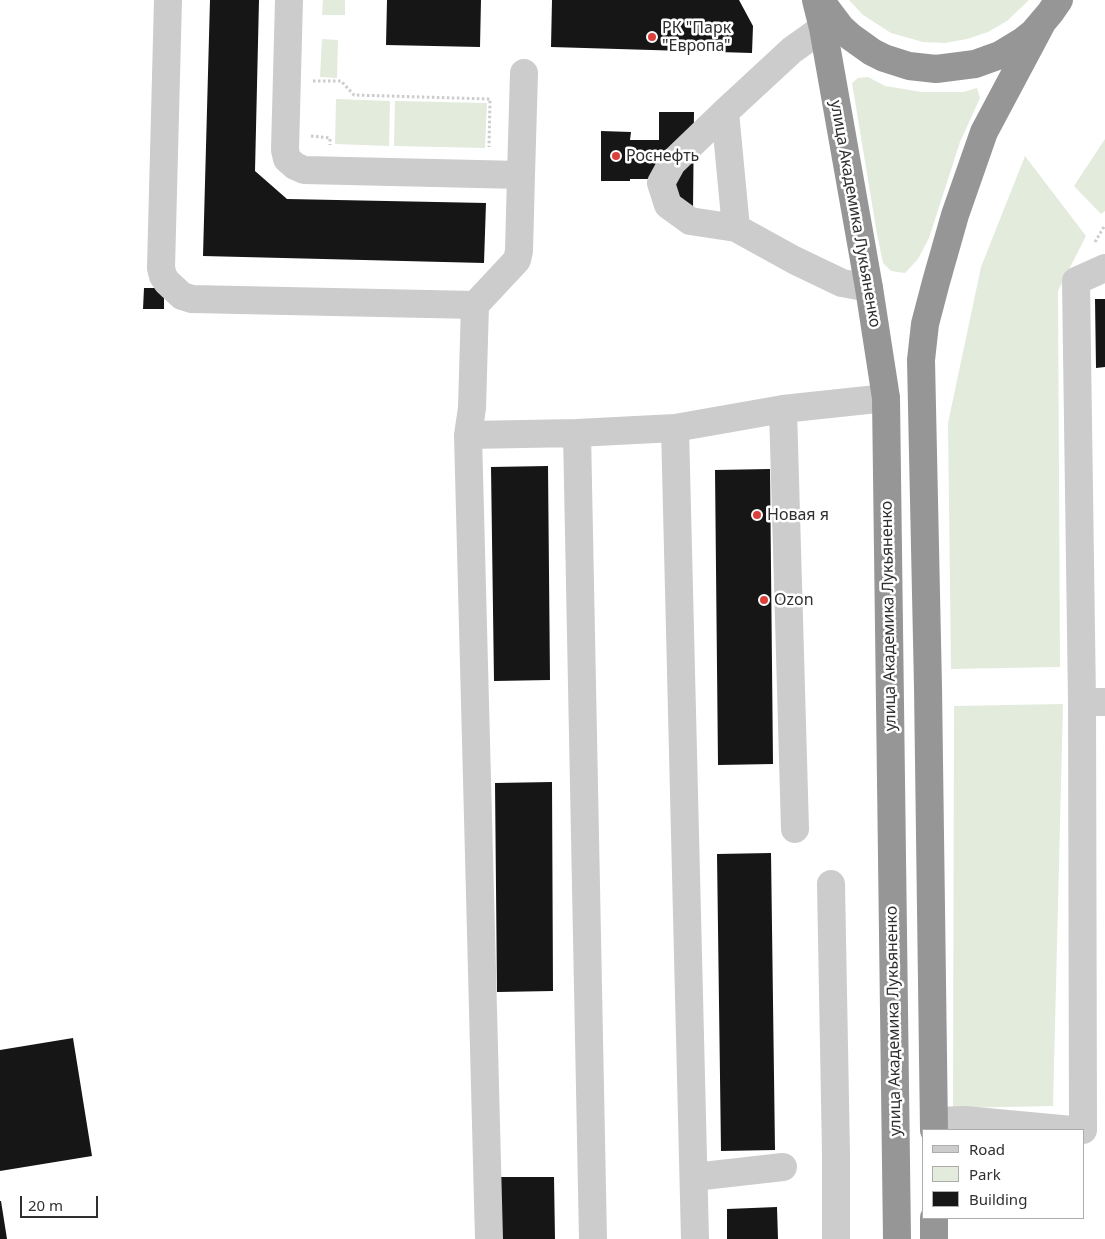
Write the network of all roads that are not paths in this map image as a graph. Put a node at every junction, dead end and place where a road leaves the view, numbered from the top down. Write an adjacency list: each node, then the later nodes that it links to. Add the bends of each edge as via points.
1 (168, 0): 14 (lane, via 161,268 174,290 192,299)
2 (289, 0): 10 (lane, via 285,150 287,159 295,166 304,170)
3 (816, 0): 7 (highway, улица Академика Лукьяненко)
4 (820, 0): 6 (highway, via 841,28 861,45 884,58 922,68 962,67 988,60 1022,41)
5 (1059, 0): 6 (highway)
6 (1042, 23): 23 (highway, via 984,132 936,282 925,324 921,360)
7 (823, 28): 9 (lane, via 792,50); 13 (highway, улица Академика Лукьяненко)
8 (524, 73): 10 (lane)
9 (725, 112): 11 (lane); 11 (lane, via 672,163 661,183 668,205 690,221)
10 (521, 175): 14 (lane, via 517,260)
11 (736, 228): 13 (lane, via 842,283)
12 (1105, 268): 20 (lane, via 1076,281)
13 (869, 288): 15 (highway, улица Академика Лукьяненко)
14 (475, 305): 19 (lane, via 472,408)
15 (886, 398): 16 (lane); 35 (highway, улица Академика Лукьяненко)
16 (783, 409): 17 (lane); 21 (lane)
17 (674, 428): 18 (lane); 29 (lane)
18 (577, 433): 19 (lane); 32 (lane)
19 (468, 435): 31 (lane)
20 (1094, 702): 25 (lane)
21 (795, 829)
22 (831, 884): 34 (lane)
23 (934, 1126): 24 (lane, via 965,1120)
24 (1061, 1129)
25 (1083, 1129)
26 (1085, 1131): 27 (lane)
27 (1105, 1132)
28 (782, 1167): 29 (lane)
29 (694, 1177): 33 (lane)
30 (934, 1219): 36 (highway)
31 (489, 1239)
32 (593, 1239)
33 (695, 1239)
34 (836, 1239)
35 (897, 1239)
36 (934, 1239)

